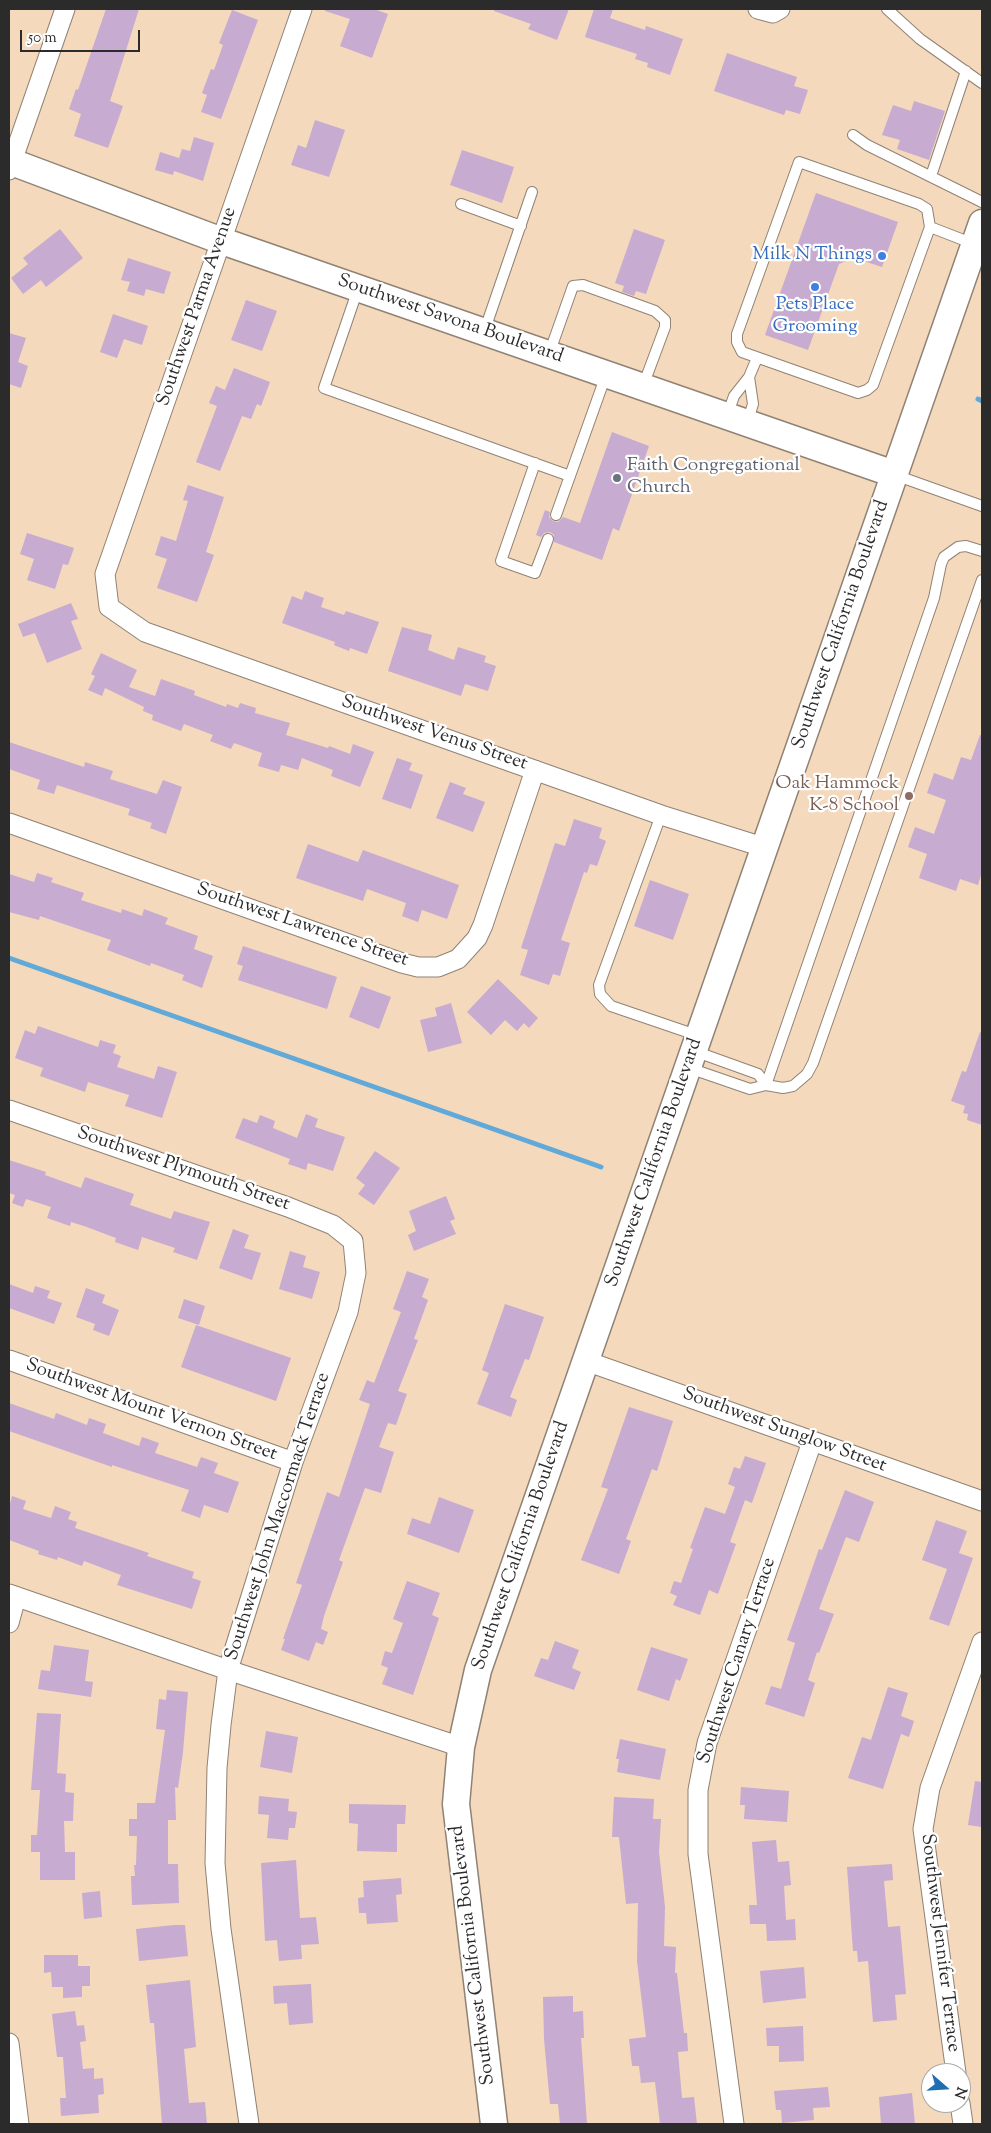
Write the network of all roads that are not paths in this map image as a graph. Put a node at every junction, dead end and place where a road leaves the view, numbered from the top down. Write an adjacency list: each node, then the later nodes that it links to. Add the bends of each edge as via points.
1 (65, 9): 7 (street)
2 (302, 9): 15 (street, Southwest Parma Avenue)
3 (887, 9): 4 (lane, via 920,39)
4 (966, 71): 5 (lane); 8 (lane)
5 (982, 83)
6 (853, 135): 8 (lane)
7 (10, 164): 15 (street, Southwest Savona Boulevard)
8 (931, 176): 10 (lane)
9 (532, 192): 12 (lane)
10 (982, 202)
11 (461, 204): 12 (lane)
12 (521, 226): 17 (lane)
13 (930, 228): 14 (lane); 19 (lane, via 873,384 868,390 858,393); 19 (lane, via 928,209 919,204 799,162 737,334 742,352)
14 (980, 239): 25 (street, Southwest California Boulevard)
15 (222, 241): 16 (street, Southwest Savona Boulevard); 32 (street, Southwest Parma Avenue, via 104,574)
16 (358, 288): 17 (street, Southwest Savona Boulevard); 24 (lane, via 324,388)
17 (484, 332): 18 (street, Southwest Savona Boulevard)
18 (549, 354): 20 (street, Southwest Savona Boulevard); 22 (lane, via 573,286 583,285 655,311 665,320)
19 (758, 358): 21 (lane)
20 (606, 374): 22 (street, Southwest Savona Boulevard); 26 (lane)
21 (749, 377): 23 (lane, via 734,396); 23 (lane, via 753,404)
22 (642, 387): 23 (street, Southwest Savona Boulevard)
23 (737, 420): 25 (street, Southwest Savona Boulevard)
24 (535, 463): 26 (lane); 29 (lane, via 501,561 535,573)
25 (894, 474): 27 (lane); 36 (street, Southwest California Boulevard)
26 (570, 476): 28 (lane)
27 (982, 506)
28 (556, 515)
29 (548, 539)
30 (982, 552): 38 (lane, via 966,546 958,547 944,557 941,564 934,598)
31 (982, 580): 38 (lane, via 813,1063 807,1074 793,1086)
32 (109, 607): 33 (street, Southwest Venus Street, via 145,632)
33 (534, 770): 34 (street, Southwest Venus Street); 35 (street, Southwest Lawrence Street, via 477,938 458,959 438,967 402,963)
34 (661, 815): 36 (street, Southwest Venus Street); 37 (lane, via 600,985 600,994 611,1006)
35 (9, 823)
36 (766, 848): 37 (street, Southwest California Boulevard)
37 (694, 1052): 38 (lane, via 758,1074); 38 (lane, via 750,1089); 42 (street, Southwest California Boulevard)
38 (766, 1085)
39 (9, 1110): 40 (street, Southwest Plymouth Street, via 288,1207 333,1225)
40 (353, 1241): 44 (street, Southwest John Maccormack Terrace, via 356,1273 348,1312)
41 (9, 1360): 44 (street, Southwest Mount Vernon Street)
42 (586, 1361): 43 (street, Southwest Sunglow Street); 50 (street, Southwest California Boulevard, via 478,1670)
43 (812, 1442): 45 (street, Southwest Sunglow Street); 56 (street, Southwest Canary Terrace, via 707,1743 698,1790 698,1854)
44 (293, 1462): 49 (street, Southwest John Maccormack Terrace)
45 (982, 1501)
46 (12, 1596): 47 (street); 49 (street)
47 (9, 1623)
48 (982, 1642): 52 (street, Southwest Jennifer Terrace, via 930,1788 923,1829)
49 (228, 1670): 50 (street); 54 (street, Southwest John Maccormack Terrace, via 217,1768 215,1863 221,1929)
50 (461, 1747): 55 (street, Southwest California Boulevard, via 456,1804)
51 (9, 2043): 53 (street)
52 (955, 2063)
53 (19, 2124)
54 (249, 2124)
55 (494, 2124)
56 (734, 2124)

